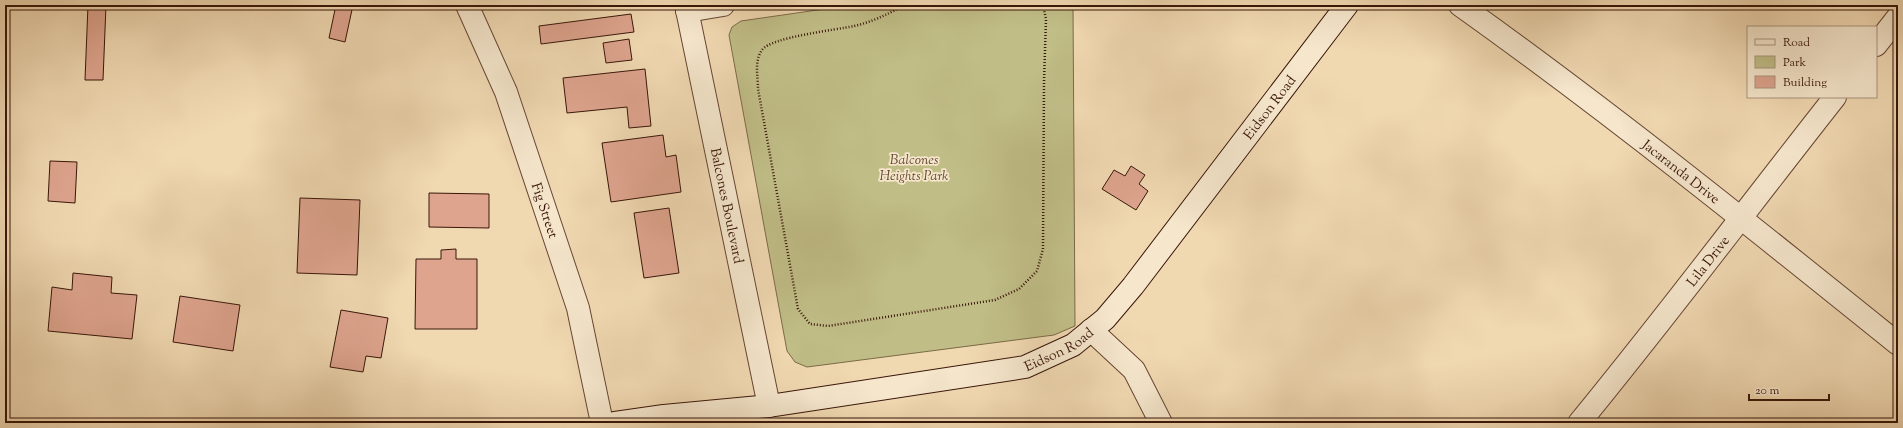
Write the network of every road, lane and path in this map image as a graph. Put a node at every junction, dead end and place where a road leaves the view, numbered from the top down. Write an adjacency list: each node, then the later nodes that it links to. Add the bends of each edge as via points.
1 (467, 5): 16 (street, Fig Street, via 509,99 576,301)
2 (723, 5): 7 (street)
3 (905, 5): 4 (path, via 882,18 854,26 776,41 762,49 757,61 758,89 798,309 810,324 828,326 995,300 1019,289 1037,271 1043,249 1046,19)
4 (1043, 5)
5 (1346, 5): 12 (street, Eidson Road, via 1138,280 1105,319)
6 (1460, 5): 11 (street, Jacaranda Drive, via 1536,59)
7 (686, 8): 14 (street, Balcones Boulevard)
8 (1898, 17): 9 (street)
9 (1877, 44)
10 (1834, 98): 11 (street, Lila Drive)
11 (1740, 217): 13 (street, Jacaranda Drive); 19 (street, Lila Drive, via 1649,337)
12 (1091, 330): 14 (street, Eidson Road, via 1073,345 1025,367); 18 (street, via 1134,370)
13 (1898, 344)
14 (769, 406): 15 (street, Eidson Road)
15 (666, 419): 17 (street, Eidson Road)
16 (602, 423)
17 (615, 423)
18 (1161, 423)
19 (1579, 423)

